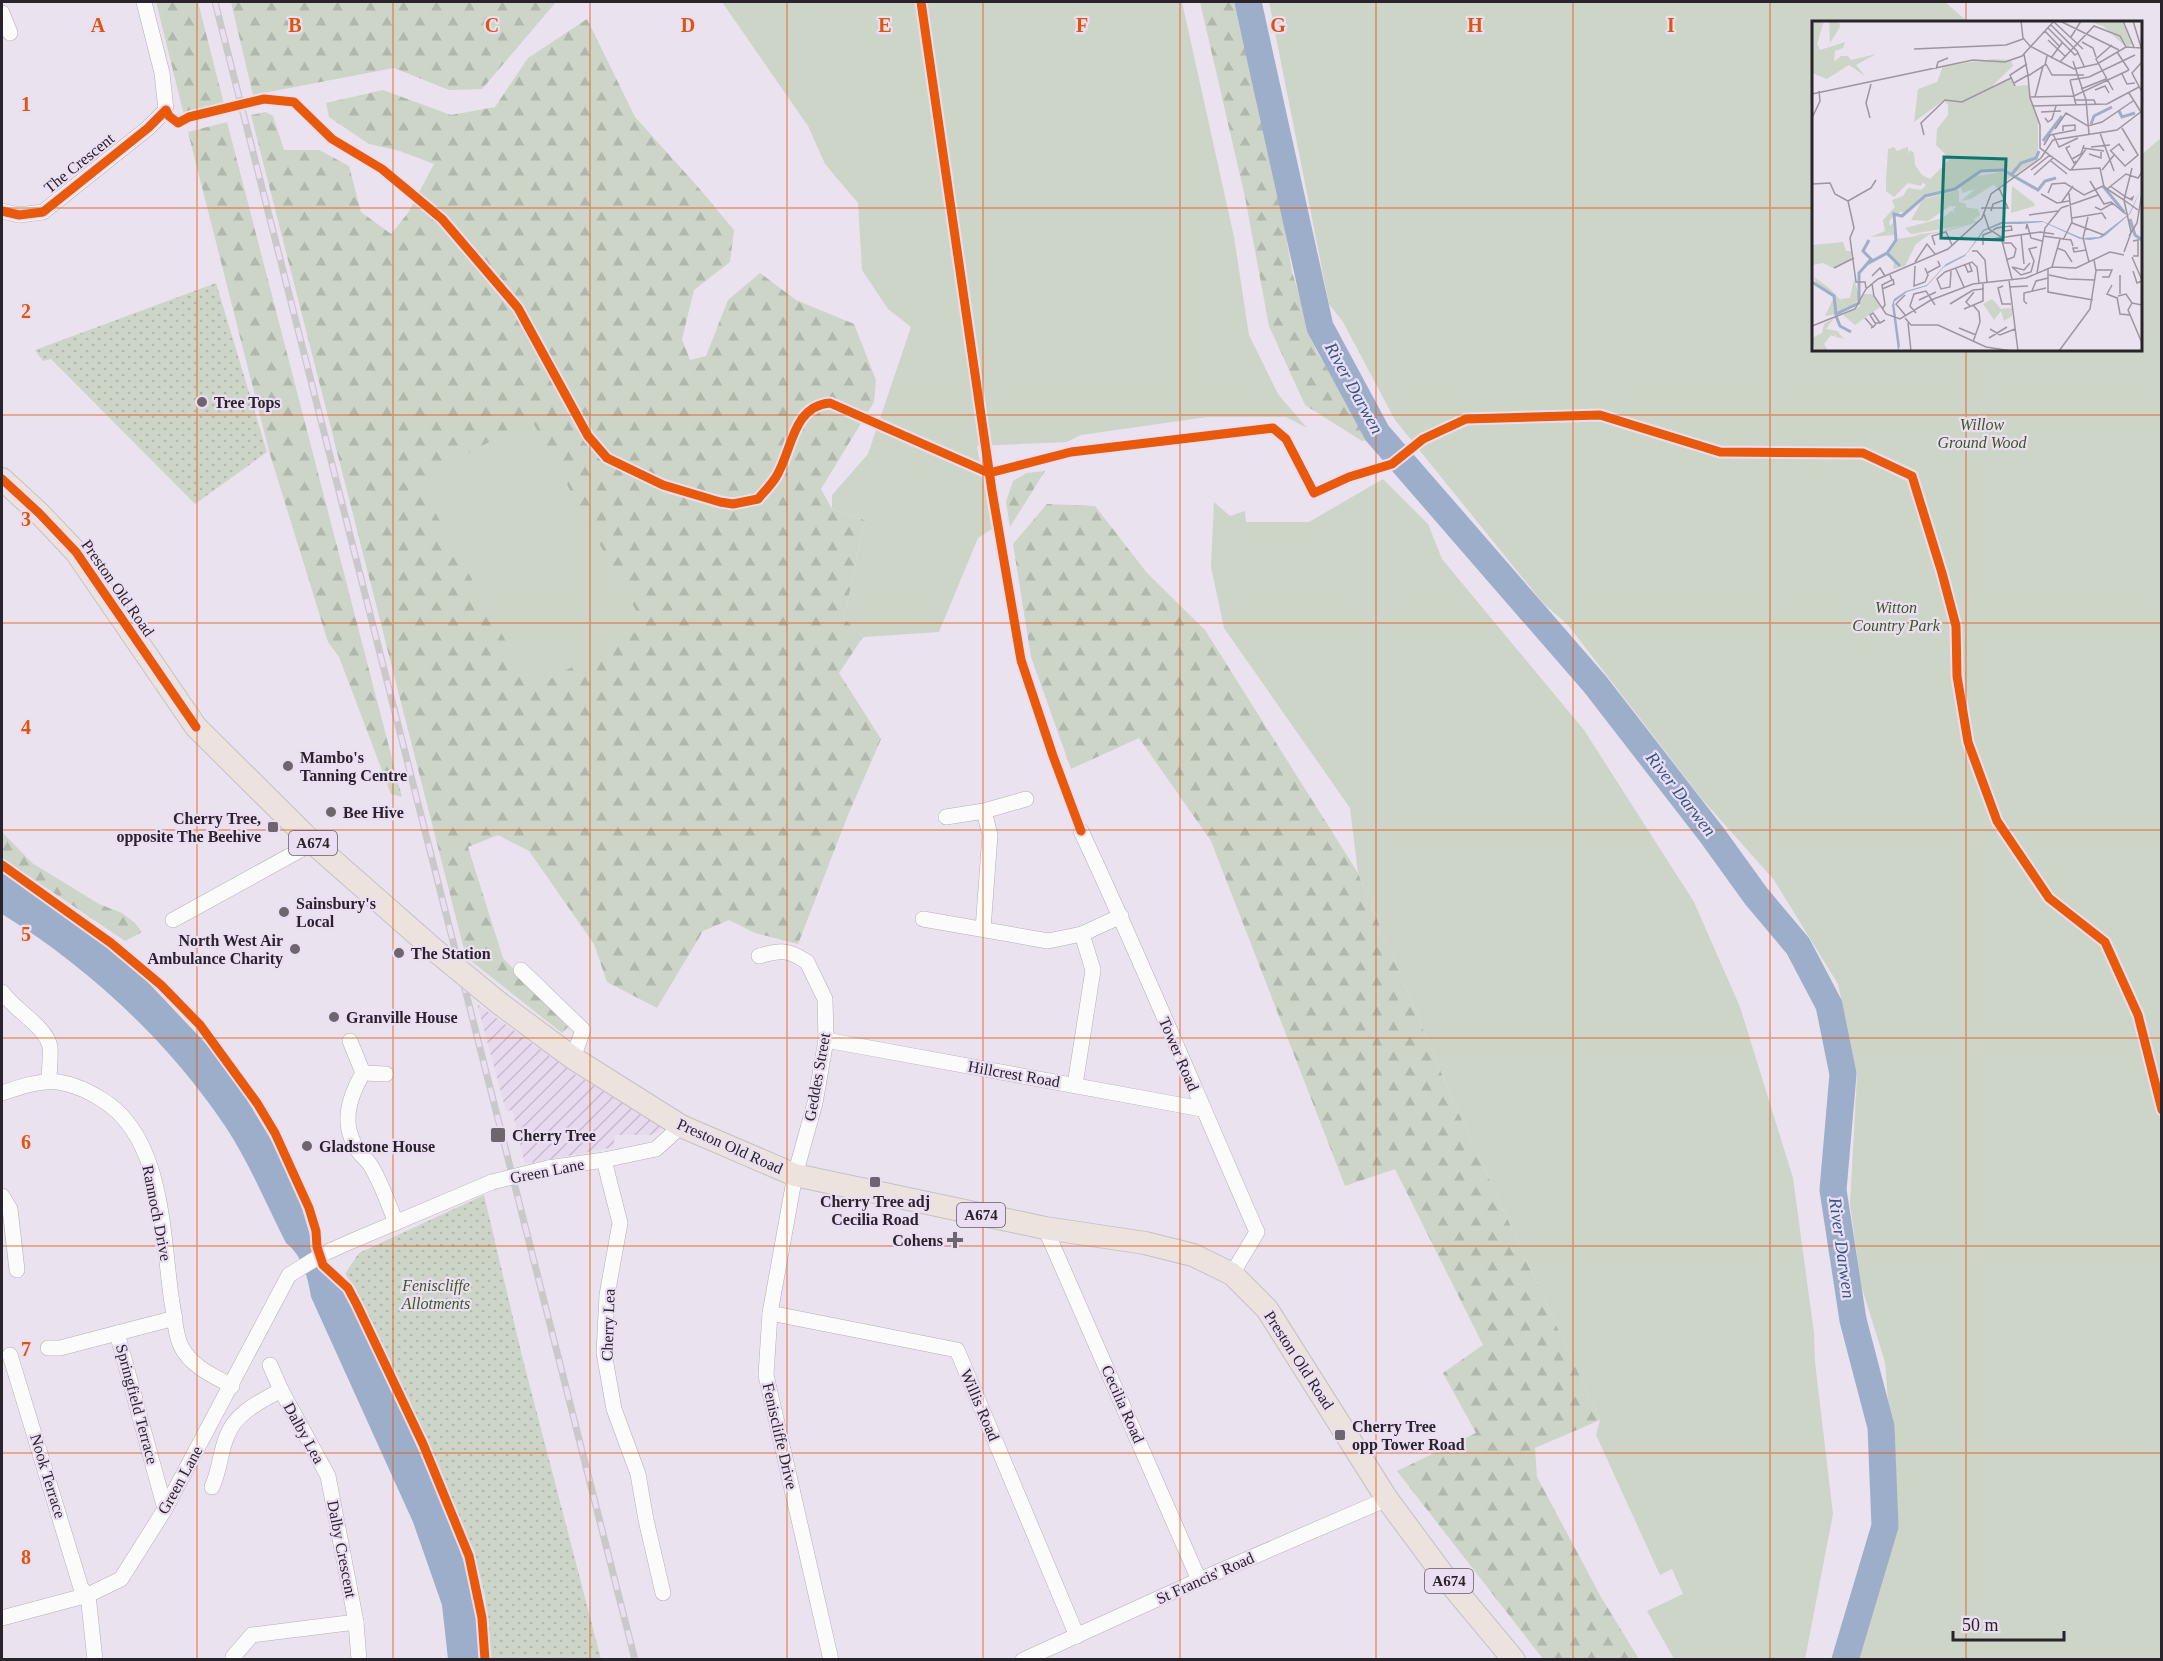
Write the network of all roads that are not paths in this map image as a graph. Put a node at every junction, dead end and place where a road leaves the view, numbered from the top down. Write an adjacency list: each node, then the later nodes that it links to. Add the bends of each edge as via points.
1 (144, 2): 4 (street, The Crescent, via 162,73 166,110 43,212 19,215)
2 (2, 13): 3 (street)
3 (10, 33)
4 (2, 211)
5 (2, 479): 10 (main road, Preston Old Road / A674, via 76,552 195,727)
6 (1026, 799): 7 (street)
7 (984, 811): 8 (street); 14 (street, via 990,836)
8 (946, 817)
9 (1082, 831): 11 (street, Tower Road)
10 (313, 843): 13 (street); 21 (main road, Preston Old Road / A674, bridge, via 437,952)
11 (1121, 916): 15 (street); 27 (street, Tower Road)
12 (923, 918): 14 (street)
13 (173, 921)
14 (983, 929): 15 (street, via 1048,941)
15 (1082, 934): 25 (street, via 1093,970)
16 (759, 956): 19 (street, Geddes Street, via 777,951 794,953 807,962 825,999)
17 (521, 970): 21 (street, via 583,1030)
18 (2, 992): 24 (street, via 45,1035 50,1046)
19 (826, 1040): 25 (street, Hillcrest Road); 30 (street, Geddes Street, via 815,1103)
20 (350, 1041): 22 (street)
21 (573, 1058): 28 (main road, Preston Old Road / A674)
22 (363, 1073): 23 (street); 32 (street, via 352,1091 347,1124)
23 (386, 1074)
24 (49, 1080): 26 (street, Rannoch Drive); 37 (street, Rannoch Drive, via 91,1092 111,1105 142,1147 157,1193)
25 (1075, 1085): 27 (street, Hillcrest Road)
26 (2, 1093)
27 (1202, 1108): 35 (street, Tower Road, via 1257,1232)
28 (681, 1126): 29 (street, Green Lane, via 656,1149); 30 (main road, Preston Old Road / A674)
29 (604, 1160): 32 (street, Green Lane, bridge, via 492,1182); 49 (street, Cherry Lea, via 620,1223 607,1295 604,1353 614,1409 638,1474)
30 (795, 1175): 33 (main road, Preston Old Road / A674); 36 (street, Feniscliffe Drive)
31 (2, 1196): 34 (street, via 10,1209)
32 (396, 1223): 42 (street, Green Lane, via 325,1253 289,1275)
33 (1045, 1228): 35 (main road, Preston Old Road / A674, via 1145,1243 1193,1255); 48 (street, Cecilia Road)
34 (17, 1270)
35 (1232, 1274): 46 (main road, Preston Old Road / A674, via 1267,1309)
36 (770, 1313): 53 (street, Willis Road, via 957,1350); 57 (street, Feniscliffe Drive, via 766,1375)
37 (175, 1318): 38 (street); 42 (street, Rannoch Drive, via 181,1346 191,1360)
38 (117, 1333): 39 (street); 47 (street, Springfield Terrace)
39 (48, 1348)
40 (10, 1355): 50 (street, Nook Terrace, via 81,1588)
41 (270, 1365): 43 (street, Dalby Lea)
42 (232, 1386): 47 (street, Green Lane)
43 (281, 1390): 44 (street, Dalby Lea); 45 (street, Dalby Lea, via 242,1413 227,1436)
44 (328, 1476): 52 (street, Dalby Crescent)
45 (212, 1487)
46 (1388, 1499): 48 (street, St Francis' Road); 59 (main road, Preston Old Road / A674, via 1444,1576)
47 (165, 1509): 50 (street, Green Lane, via 121,1579)
48 (1199, 1580): 53 (street, St Francis' Road)
49 (663, 1593)
50 (88, 1595): 51 (street, Green Lane); 54 (street, Nook Terrace)
51 (2, 1618)
52 (356, 1622): 55 (street, Dalby Crescent, via 252,1635); 56 (street, Dalby Crescent)
53 (1077, 1636): 58 (street, St Francis' Road)
54 (95, 1659)
55 (233, 1659)
56 (359, 1659)
57 (831, 1659)
58 (1023, 1659)
59 (1514, 1659)

